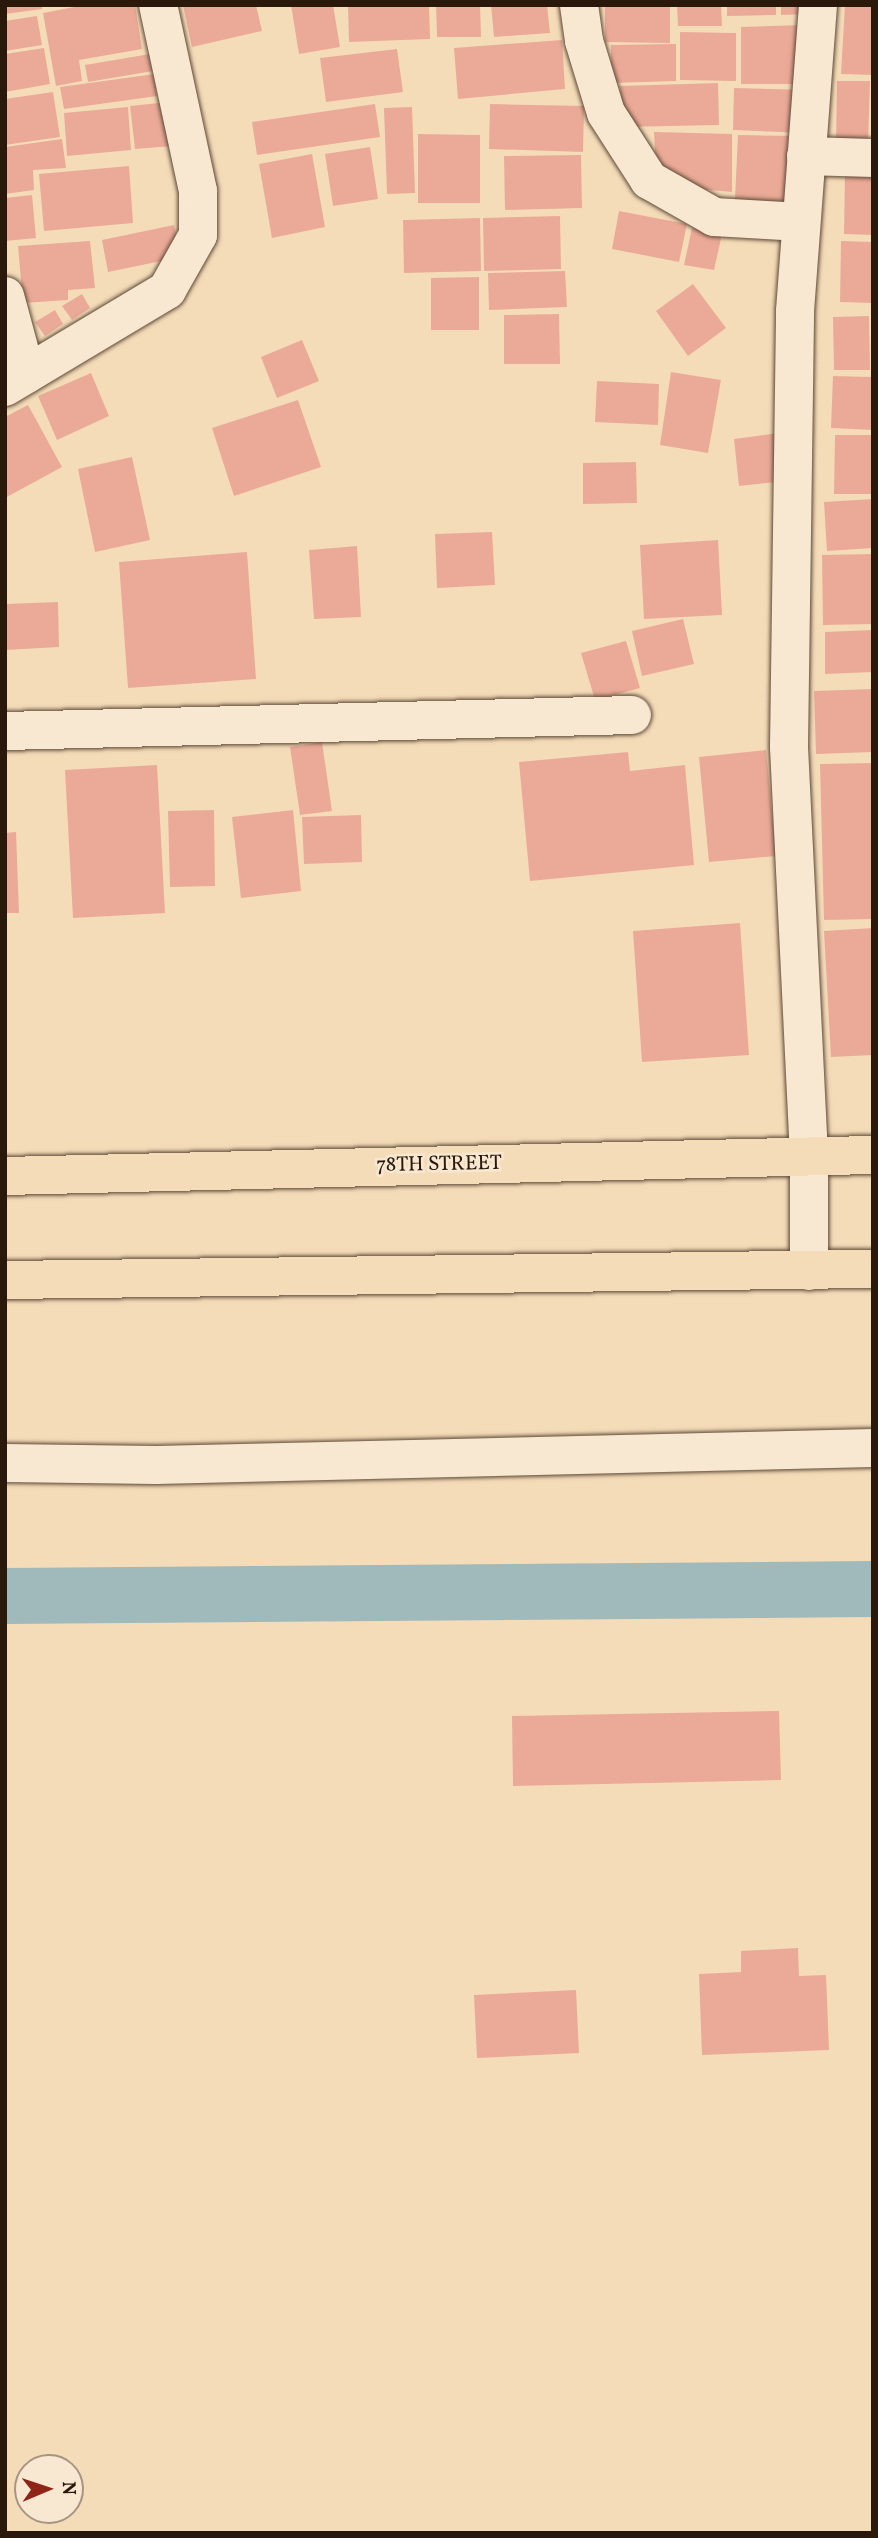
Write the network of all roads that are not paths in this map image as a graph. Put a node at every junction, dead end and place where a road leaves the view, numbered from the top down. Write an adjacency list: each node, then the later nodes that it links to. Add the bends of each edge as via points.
1 (158, 5): 8 (street, via 198,191 198,235 167,290)
2 (579, 5): 6 (street, via 584,41 606,113 649,180 714,217)
3 (818, 5): 4 (street)
4 (806, 156): 5 (street); 6 (street)
5 (873, 158)
6 (801, 222): 12 (street, via 795,311 789,747)
7 (5, 296): 8 (street)
8 (16, 380)
9 (632, 715): 10 (street)
10 (5, 731)
11 (873, 1155): 12 (main road, 78TH STREET)
12 (809, 1156): 13 (main road, 78TH STREET); 15 (street)
13 (5, 1176)
14 (873, 1269): 15 (main road)
15 (809, 1271): 16 (main road)
16 (5, 1280)
17 (873, 1448): 18 (street, via 156,1465)
18 (5, 1464)

